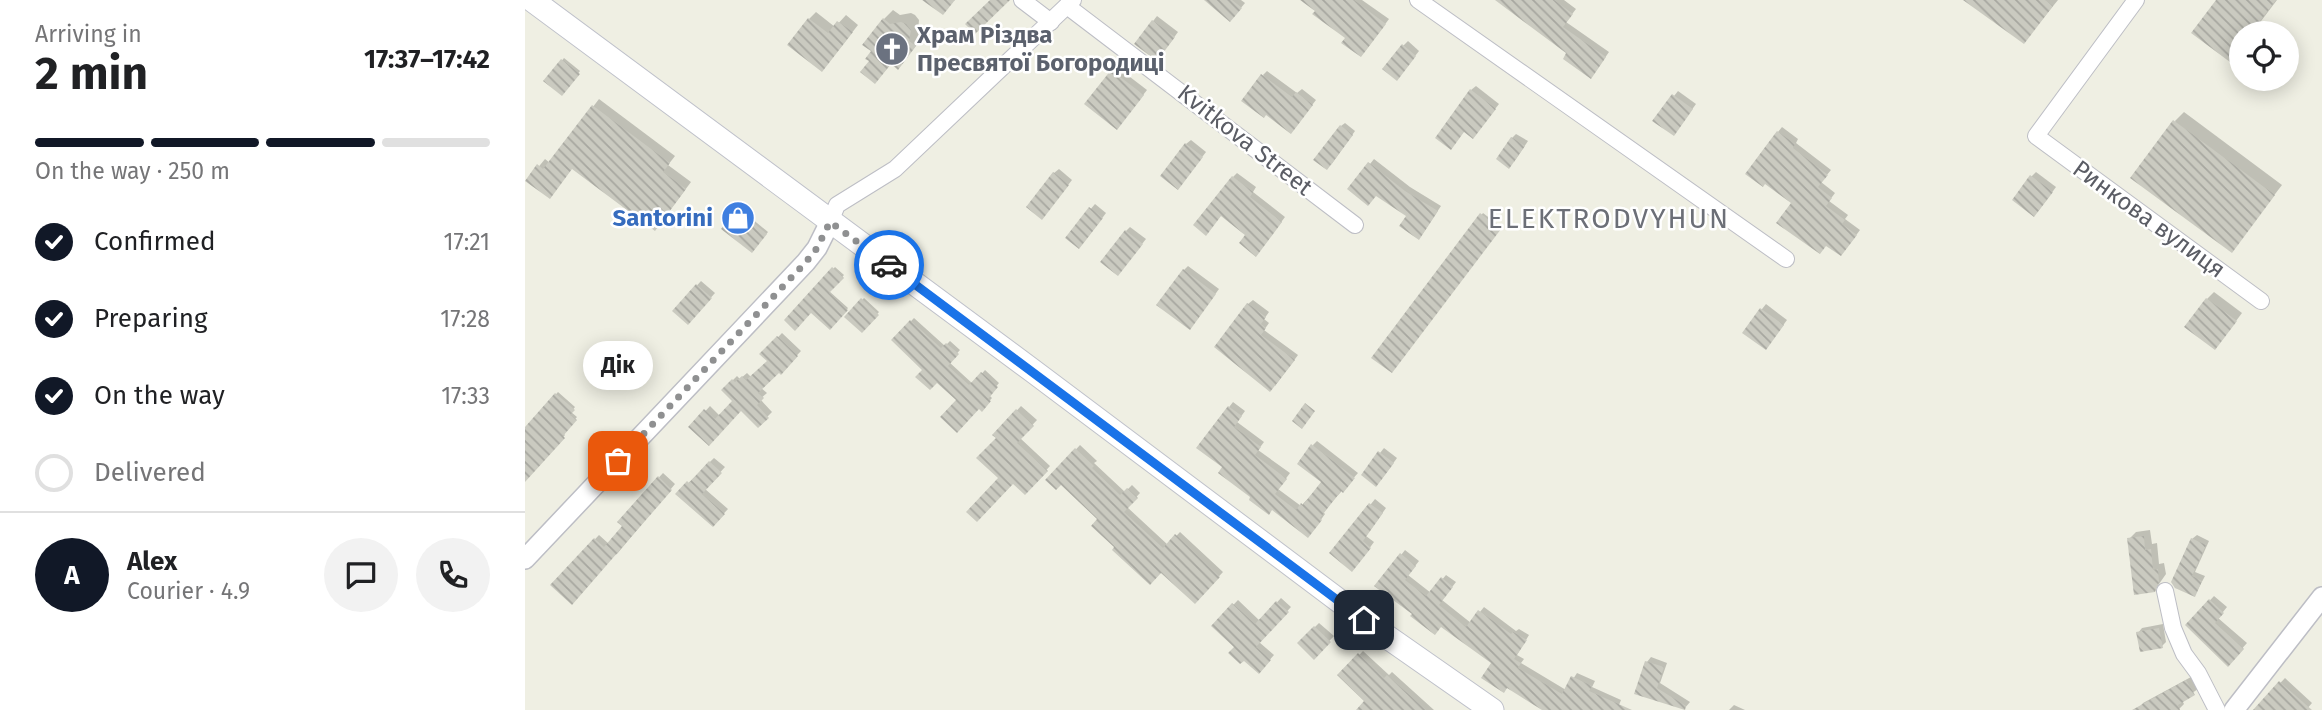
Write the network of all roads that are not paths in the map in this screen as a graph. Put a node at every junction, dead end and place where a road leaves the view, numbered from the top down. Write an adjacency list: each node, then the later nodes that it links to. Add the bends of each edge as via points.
1 (532, 0): 7 (main road)
2 (1022, 0): 6 (street)
3 (1418, 0): 9 (street)
4 (2136, 0): 10 (street, Ринкова вулиця, via 2036,136)
5 (1070, 3): 6 (street); 8 (street, Kvitkova Street)
6 (1051, 22): 7 (street, via 895,169 837,205)
7 (830, 222): 11 (street, via 806,262); 14 (main road)
8 (1355, 225)
9 (1786, 259)
10 (2262, 301)
11 (525, 559)
12 (2165, 591): 15 (street, via 2184,654)
13 (2322, 597): 16 (street)
14 (1492, 710)
15 (2217, 710)
16 (2234, 710)

